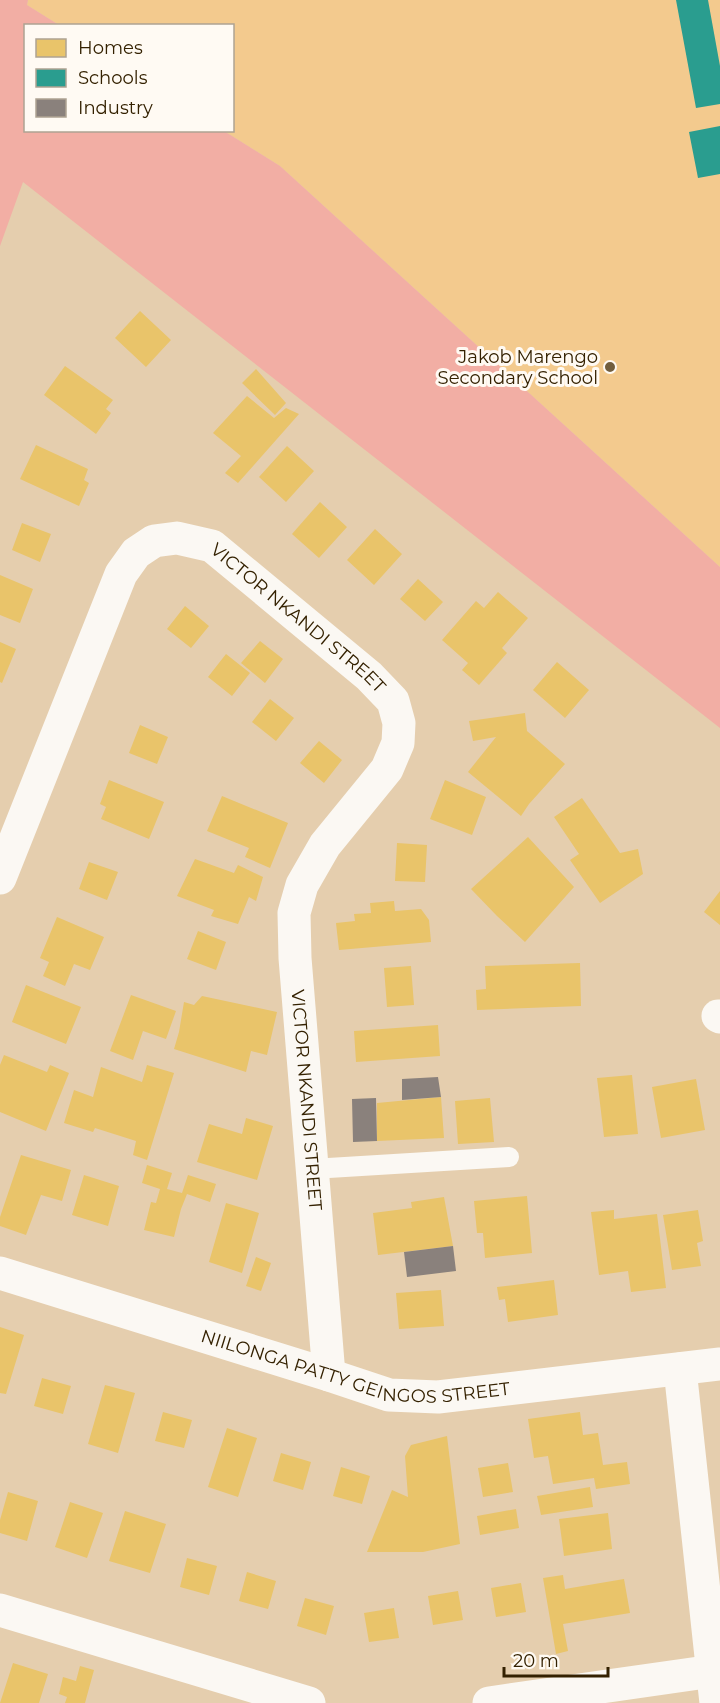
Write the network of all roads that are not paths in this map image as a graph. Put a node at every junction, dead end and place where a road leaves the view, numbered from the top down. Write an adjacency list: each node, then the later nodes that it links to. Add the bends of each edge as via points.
1 (0, 878): 3 (street, VICTOR NKANDI STREET, via 121,574 136,553 154,541 177,538 213,546 369,676 393,701 399,743 387,769 325,845 302,885 294,913)
2 (509, 1157): 3 (lane)
3 (312, 1169): 7 (street, VICTOR NKANDI STREET)
4 (0, 1273): 7 (street, NIILONGA PATTY GEINGOS STREET)
5 (720, 1364): 6 (street, NIILONGA PATTY GEINGOS STREET)
6 (680, 1369): 7 (street, NIILONGA PATTY GEINGOS STREET, via 438,1397 389,1395); 9 (street)
7 (329, 1375)
8 (0, 1610): 10 (street)
9 (713, 1671): 11 (street); 12 (street)
10 (309, 1703)
11 (489, 1703)
12 (716, 1703)

